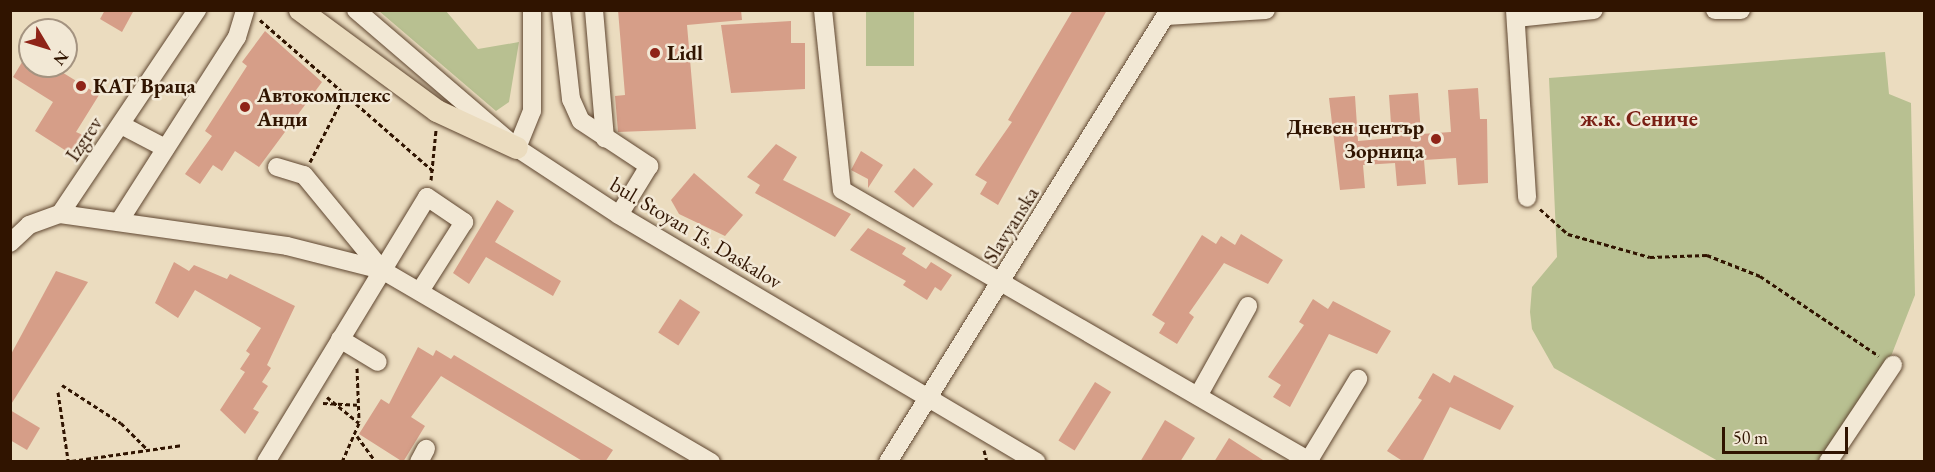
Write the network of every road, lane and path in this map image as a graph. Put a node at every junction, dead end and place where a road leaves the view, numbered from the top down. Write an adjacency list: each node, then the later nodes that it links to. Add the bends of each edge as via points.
1 (197, 10): 17 (street, Izgrev)
2 (300, 10): 16 (main road)
3 (356, 10): 20 (street, bul. Stoyan Ts. Daskalov)
4 (532, 10): 20 (street, via 532,111)
5 (561, 10): 18 (street, via 571,99 581,121)
6 (594, 10): 18 (street)
7 (823, 10): 31 (street, via 842,190)
8 (1266, 10): 12 (street)
9 (1594, 10): 14 (street)
10 (1715, 10): 11 (street)
11 (1741, 10)
12 (1168, 13): 31 (street, Slavyanska)
13 (251, 14): 15 (path); 19 (street)
14 (1515, 14): 25 (street)
15 (345, 94): 22 (path); 23 (path)
16 (437, 111): 20 (main road); 22 (path)
17 (121, 125): 19 (street); 26 (street, Izgrev)
18 (605, 139): 27 (street, via 649,166)
19 (165, 148): 28 (street)
20 (517, 148): 27 (street, bul. Stoyan Ts. Daskalov)
21 (277, 167): 23 (street)
22 (433, 171): 24 (path)
23 (304, 175): 30 (street)
24 (427, 197): 30 (street); 32 (street, via 464,222)
25 (1527, 198): 37 (path, via 1568,234 1650,257 1707,255 1760,276)
26 (60, 214): 28 (street); 29 (street, via 29,225)
27 (619, 214): 43 (street, bul. Stoyan Ts. Daskalov)
28 (120, 220): 30 (street, via 287,246)
29 (10, 243)
30 (382, 270): 32 (street); 34 (street)
31 (1002, 282): 42 (street); 43 (street, Slavyanska)
32 (420, 291): 55 (street)
33 (1248, 306): 42 (street)
34 (340, 339): 35 (street); 41 (street)
35 (357, 350): 36 (street); 45 (path)
36 (378, 362)
37 (1893, 365): 58 (street)
38 (1358, 379): 51 (street)
39 (62, 385): 49 (path, via 121,423)
40 (58, 392): 50 (path)
41 (308, 392): 44 (path); 44 (path); 52 (street)
42 (1198, 396): 51 (street)
43 (928, 398): 56 (street, Slavyanska); 57 (street, bul. Stoyan Ts. Daskalov)
44 (337, 405): 45 (path); 46 (path)
45 (357, 405): 46 (path)
46 (359, 423): 47 (path)
47 (357, 436): 53 (path); 54 (path)
48 (183, 446): 49 (path)
49 (148, 451): 50 (path)
50 (66, 461)
51 (1310, 461)
52 (266, 462)
53 (342, 462)
54 (376, 462)
55 (711, 462)
56 (888, 462)
57 (1036, 462)
58 (1828, 462)

